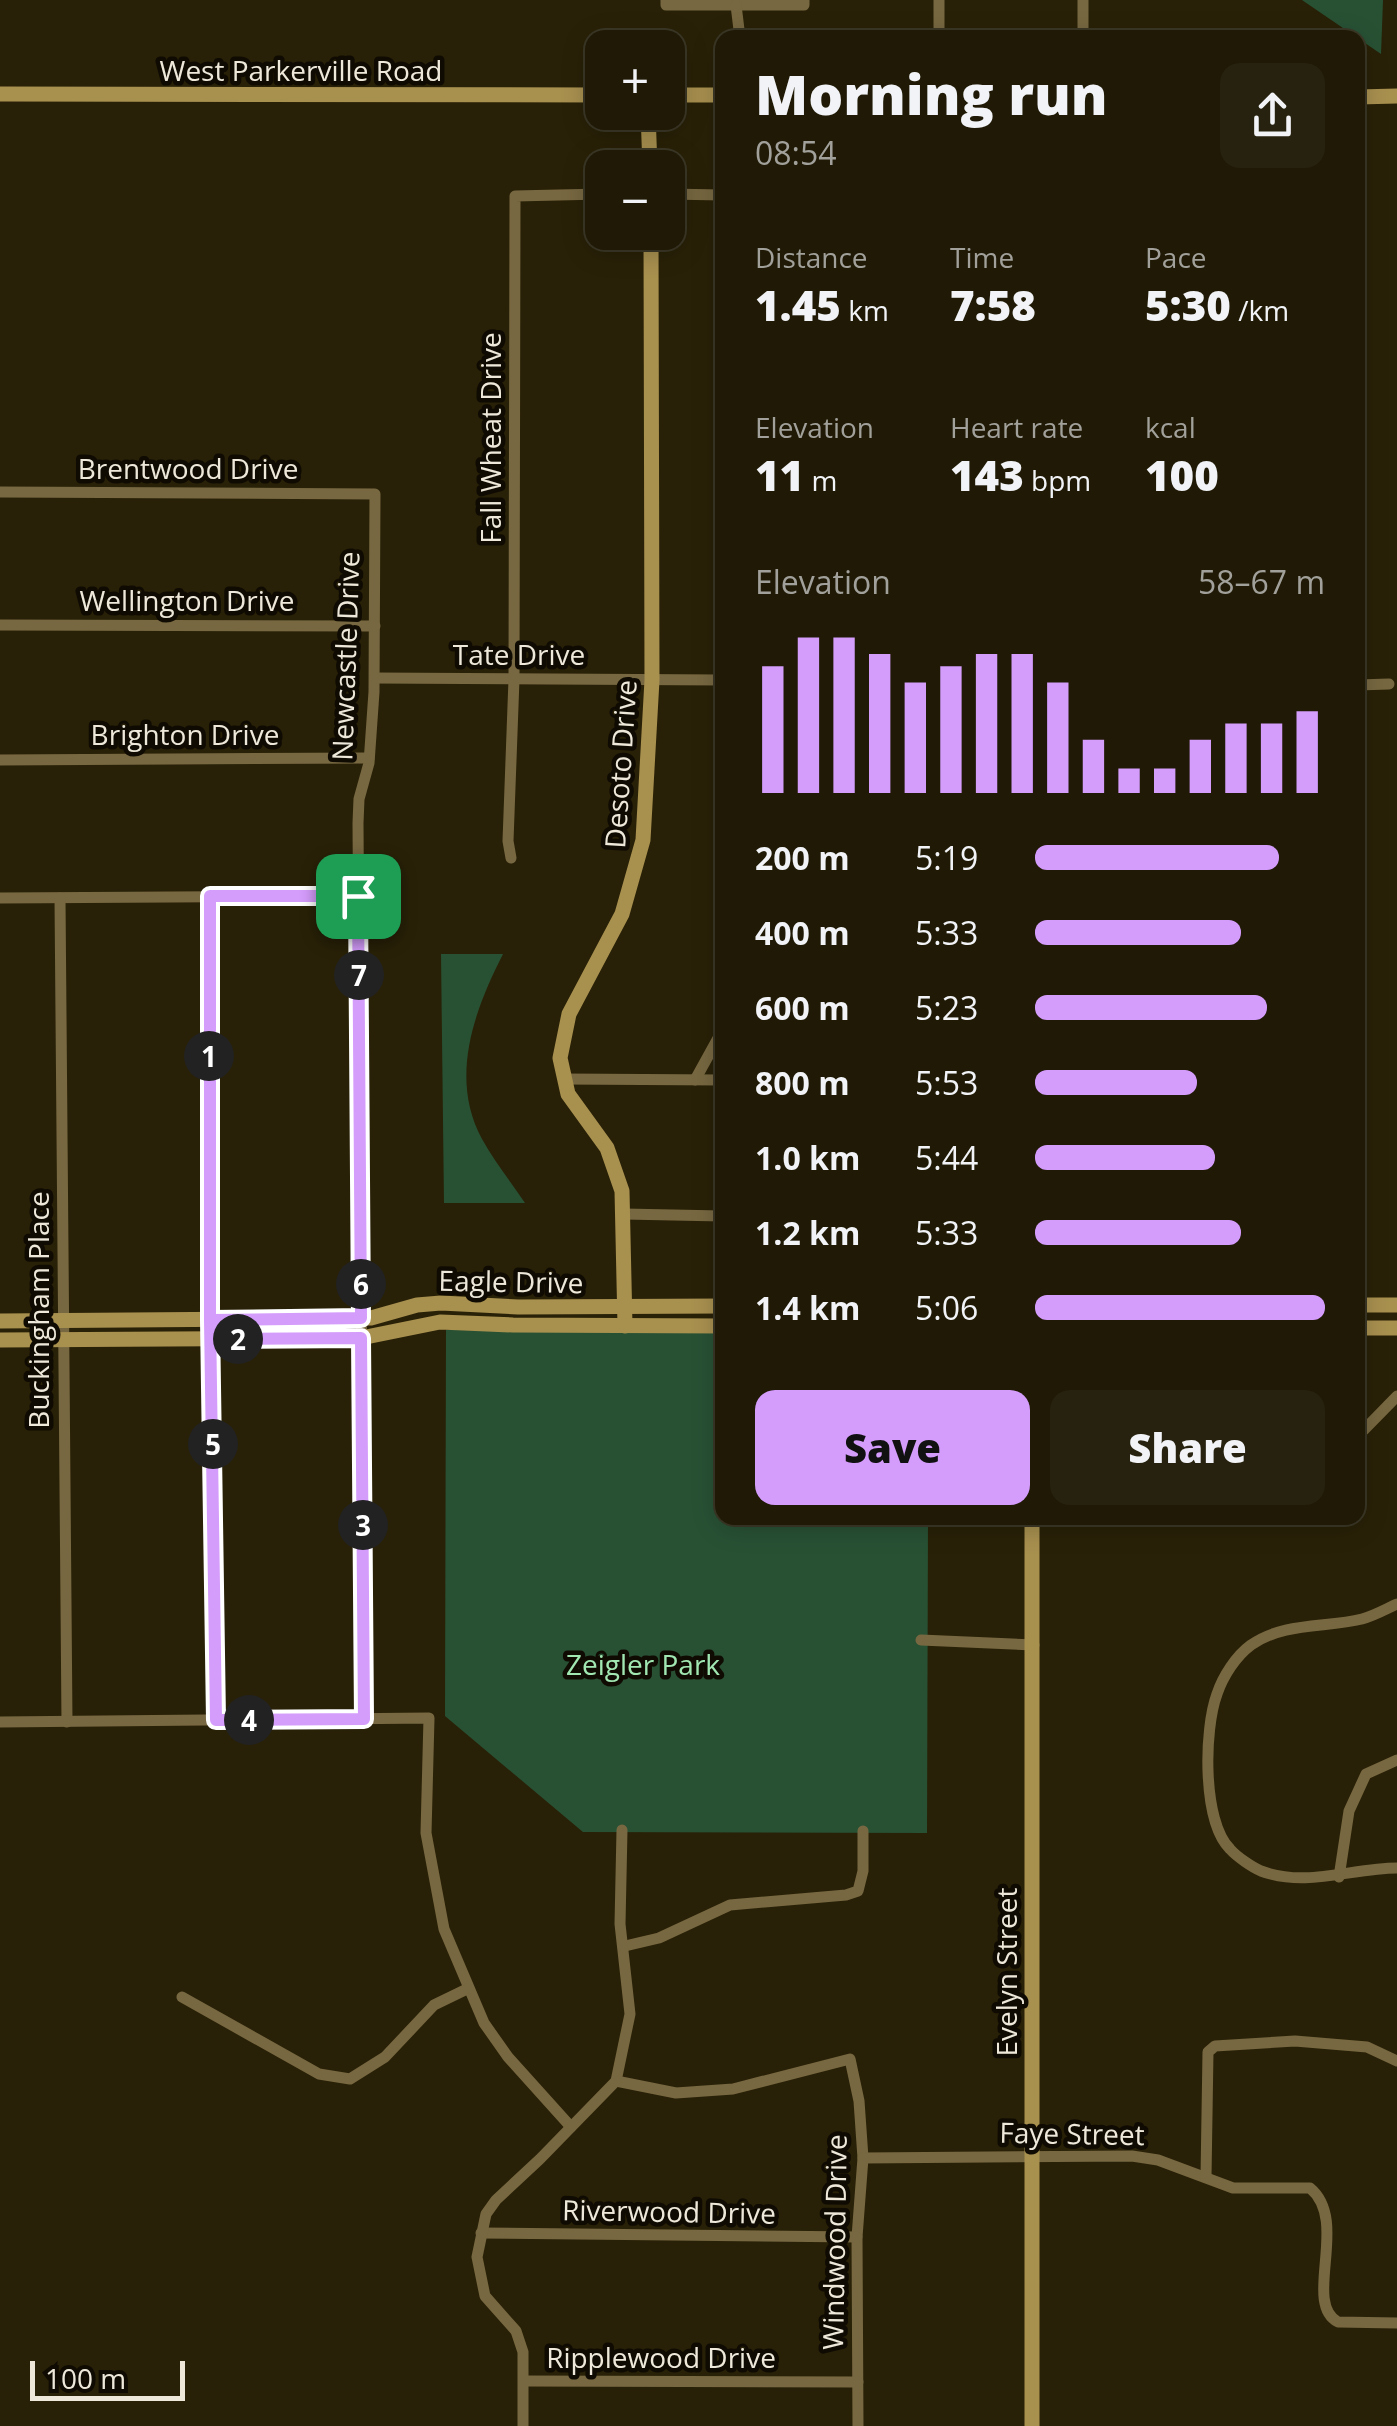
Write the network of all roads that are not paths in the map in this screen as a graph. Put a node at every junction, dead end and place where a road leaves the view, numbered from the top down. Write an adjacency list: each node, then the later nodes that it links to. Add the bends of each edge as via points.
1 (939, 0): 9 (street)
2 (1084, 0): 10 (street)
3 (666, 2): 5 (street)
4 (804, 2): 5 (street)
5 (736, 5): 6 (street)
6 (736, 23): 7 (street); 8 (street)
7 (734, 30)
8 (738, 30)
9 (939, 30)
10 (1084, 30)
11 (0, 94): 13 (street, West Parkerville Road)
12 (715, 95): 14 (street)
13 (585, 96)
14 (685, 96)
15 (1365, 96): 16 (street)
16 (1397, 96)
17 (585, 194): 26 (street, Fall Wheat Drive, via 516,196)
18 (685, 194): 19 (street)
19 (715, 195)
20 (651, 250): 27 (street, Desoto Drive)
21 (0, 492): 22 (street, Brentwood Drive)
22 (375, 494): 24 (street, Newcastle Drive)
23 (0, 625): 24 (street, Wellington Drive)
24 (374, 626): 25 (street, Newcastle Drive)
25 (375, 678): 26 (street, Tate Drive); 31 (street, Newcastle Drive)
26 (514, 679): 27 (street, Tate Drive); 33 (street, Fall Wheat Drive)
27 (652, 680): 28 (street, Tate Drive); 39 (street, Desoto Drive, via 644,840 622,914 569,1014 560,1058)
28 (715, 680)
29 (1365, 684): 30 (street)
30 (1389, 684)
31 (369, 758): 32 (street, Brighton Drive); 35 (street, Newcastle Drive, via 360,799)
32 (0, 760)
33 (511, 858)
34 (210, 896): 35 (street); 37 (street); 51 (street)
35 (358, 896): 50 (street, Newcastle Drive)
36 (0, 898): 37 (street)
37 (60, 898): 52 (street, Buckingham Place)
38 (715, 1044): 40 (street)
39 (564, 1078): 40 (street); 42 (street, Desoto Drive, via 576,1108 607,1148)
40 (695, 1080): 41 (street)
41 (715, 1080)
42 (624, 1214): 43 (street); 47 (street, Desoto Drive)
43 (715, 1216)
44 (441, 1303): 47 (street, Eagle Drive); 50 (street, Eagle Drive); 54 (street)
45 (1365, 1305): 46 (street)
46 (1397, 1305)
47 (624, 1306): 48 (street, Eagle Drive); 55 (street, Desoto Drive)
48 (715, 1310)
49 (715, 1311): 56 (street, via 672,1315)
50 (361, 1318): 51 (street, Eagle Drive); 60 (street, Newcastle Drive)
51 (210, 1320): 52 (street, Eagle Drive); 61 (street)
52 (62, 1321): 53 (street, Eagle Drive); 63 (street, Buckingham Place)
53 (0, 1322)
54 (440, 1322): 55 (street, Eagle Drive); 60 (street, Eagle Drive)
55 (624, 1326): 56 (street, Eagle Drive)
56 (670, 1326): 57 (street, Eagle Drive)
57 (715, 1326)
58 (1365, 1328): 59 (street)
59 (1397, 1328)
60 (361, 1338): 61 (street, Eagle Drive); 70 (street, Newcastle Drive)
61 (212, 1339): 63 (street, Eagle Drive); 71 (street)
62 (0, 1340): 63 (street, Eagle Drive)
63 (62, 1340): 73 (street, Buckingham Place)
64 (1397, 1396): 65 (street)
65 (1365, 1429)
66 (1032, 1525): 69 (street, Evelyn Street)
67 (1397, 1604): 78 (street, via 1364,1619 1290,1629 1250,1646 1216,1696 1209,1738 1212,1801 1228,1848 1260,1870)
68 (921, 1640): 69 (street)
69 (1034, 1645): 85 (street, Evelyn Street)
70 (364, 1719): 71 (street); 80 (street, via 429,1718 426,1833 444,1929)
71 (216, 1720): 73 (street)
72 (0, 1722): 73 (street)
73 (67, 1722)
74 (1397, 1760): 78 (street, via 1366,1774 1349,1811)
75 (622, 1830): 79 (street)
76 (863, 1831): 79 (street, via 858,1891 730,1905 659,1938)
77 (1397, 1868): 78 (street)
78 (1339, 1877)
79 (624, 1946): 83 (street, via 630,2014)
80 (467, 1989): 81 (street, via 434,2006 385,2057 350,2079 318,2074); 84 (street, via 508,2057)
81 (182, 1997)
82 (1397, 2061): 87 (street, via 1367,2047 1295,2041 1215,2046 1208,2052)
83 (616, 2082): 84 (street); 86 (street, Windwood Drive, via 676,2093 733,2089 850,2059)
84 (571, 2127): 88 (street, via 496,2200)
85 (1030, 2157): 86 (street, Faye Street); 87 (street, Faye Street, via 1145,2158); 95 (street, Evelyn Street)
86 (863, 2158): 89 (street, Windwood Drive)
87 (1206, 2177): 90 (street, Faye Street, via 1233,2188 1310,2188 1325,2206 1330,2318)
88 (481, 2233): 89 (street, Riverwood Drive); 91 (street, via 480,2281 516,2332)
89 (857, 2236): 92 (street, Windwood Drive)
90 (1397, 2323)
91 (525, 2382): 92 (street, Ripplewood Drive); 93 (street)
92 (858, 2382): 94 (street, Windwood Drive)
93 (524, 2426)
94 (858, 2426)
95 (1032, 2426)

